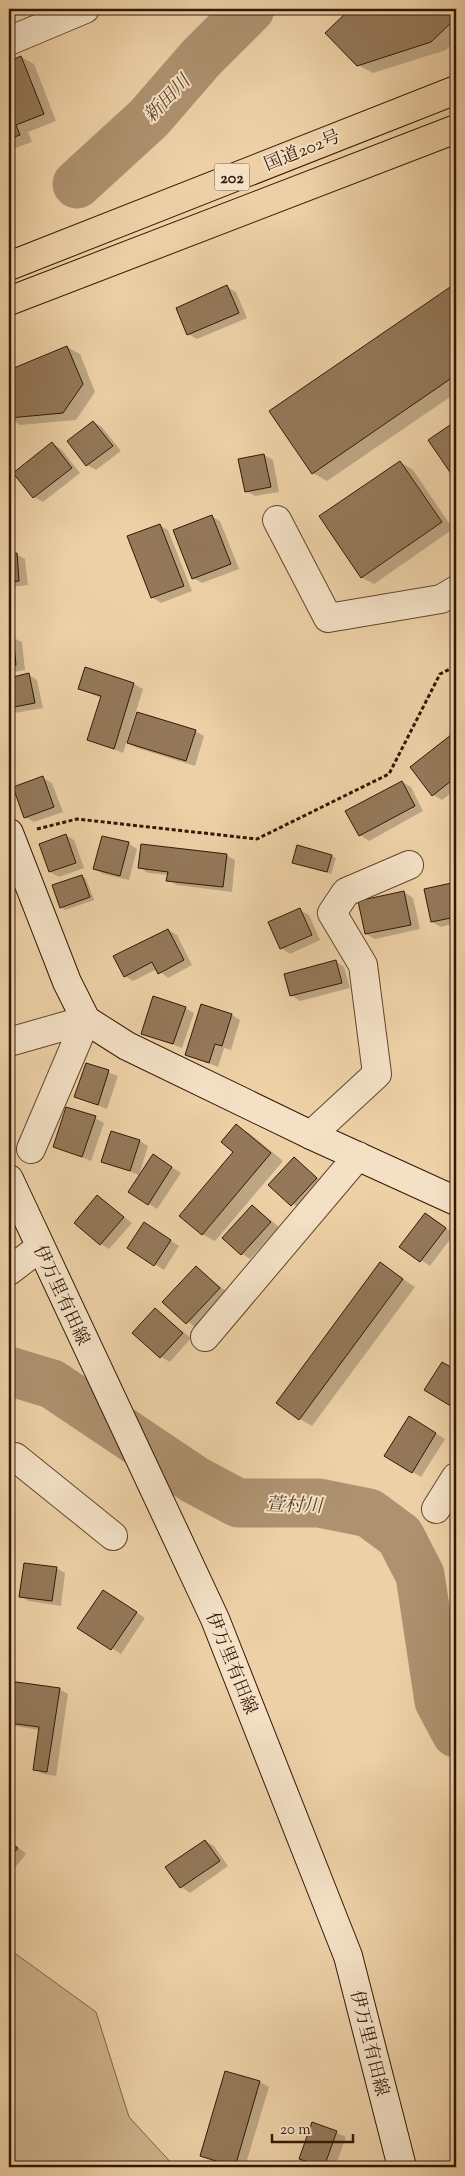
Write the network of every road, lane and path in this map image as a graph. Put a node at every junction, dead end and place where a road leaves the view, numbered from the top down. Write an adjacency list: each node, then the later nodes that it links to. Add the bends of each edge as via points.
1 (75, 11): 2 (street)
2 (9, 41)
3 (456, 90): 5 (highway, 国道202号 / 202)
4 (456, 129): 6 (highway, 国道202号 / 202)
5 (9, 266)
6 (9, 301)
7 (276, 520): 8 (street, via 328,618 441,599)
8 (456, 590)
9 (456, 666): 10 (path, via 440,674 389,774 257,839 78,819)
10 (10, 835): 12 (street, via 67,982)
11 (409, 865): 14 (street, via 346,892 332,913 363,965 377,1074)
12 (86, 1020): 13 (street); 14 (street, via 127,1046); 15 (street)
13 (9, 1042)
14 (311, 1135): 16 (street)
15 (31, 1149)
16 (358, 1156): 18 (street); 21 (street)
17 (9, 1179): 19 (street, 伊万里有田線)
18 (456, 1201)
19 (39, 1248): 20 (street); 26 (street, 伊万里有田線, via 215,1618 348,1956)
20 (9, 1271)
21 (206, 1337)
22 (9, 1457): 25 (street, via 15,1458)
23 (456, 1477): 24 (street)
24 (436, 1509)
25 (113, 1536)
26 (402, 2167)

